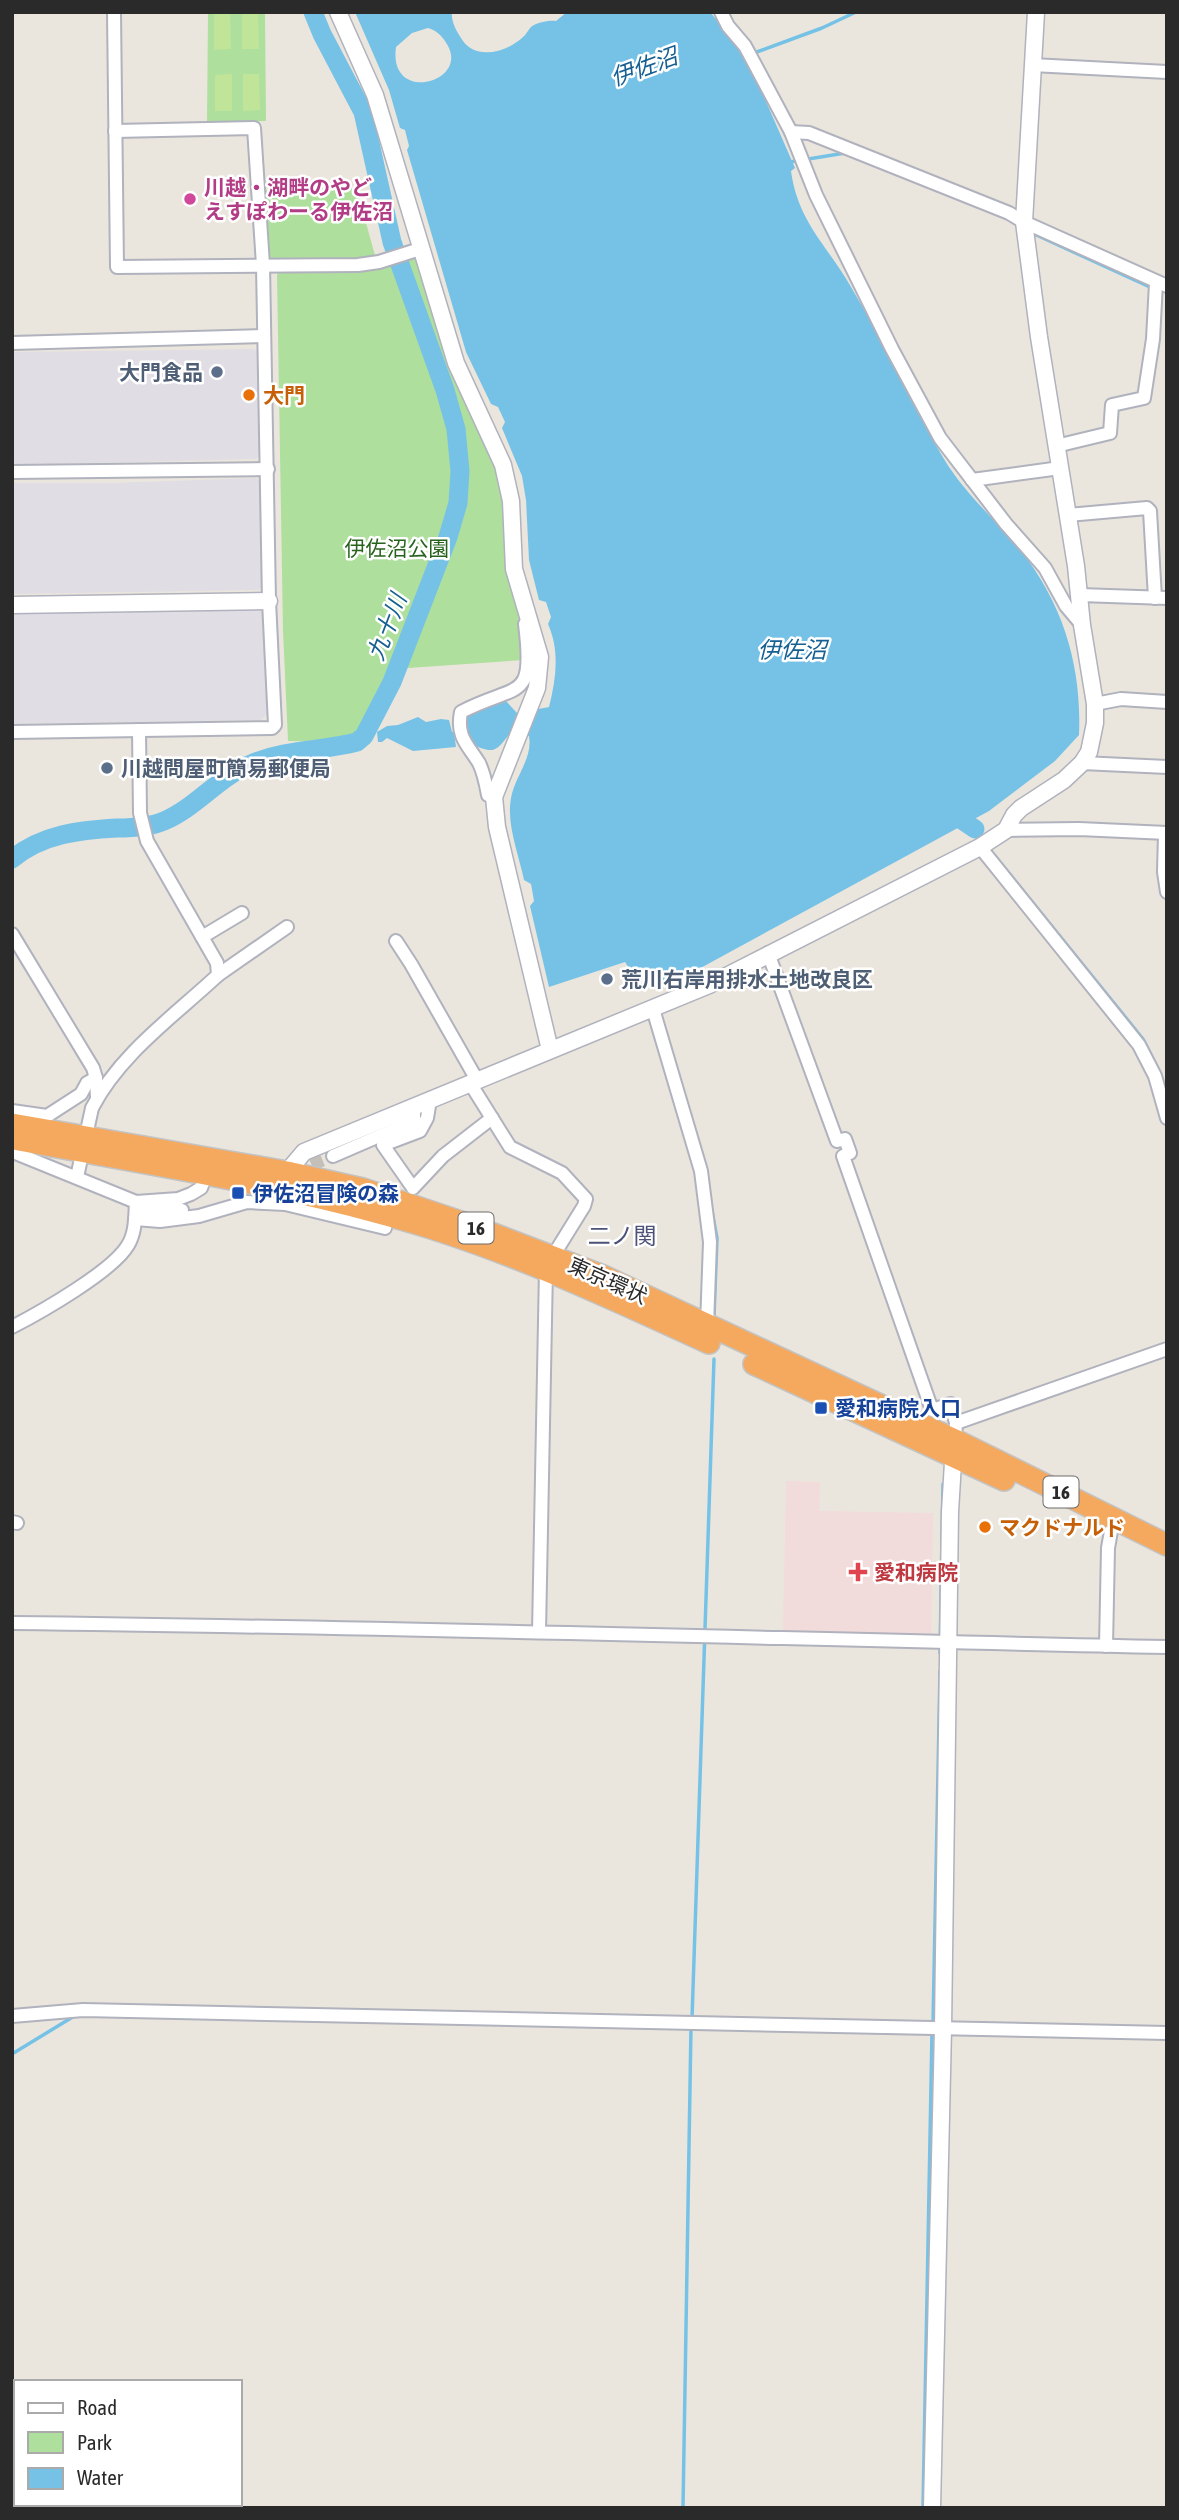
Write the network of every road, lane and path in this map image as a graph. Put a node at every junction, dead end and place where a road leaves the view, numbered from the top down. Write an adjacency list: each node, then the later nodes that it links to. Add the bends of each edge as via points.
1 (114, 12): 7 (street)
2 (338, 12): 10 (street, via 375,95)
3 (721, 12): 8 (street, via 745,46)
4 (1036, 12): 5 (street)
5 (1032, 65): 6 (street); 9 (street)
6 (1167, 72)
7 (115, 131): 11 (street, via 254,128); 11 (street, via 117,267)
8 (790, 132): 9 (street, via 809,133); 19 (street, via 892,349 940,438)
9 (1024, 222): 12 (street); 15 (street)
10 (414, 251): 11 (street, via 358,265); 21 (street, via 456,363 503,465)
11 (263, 265): 13 (street)
12 (1161, 284): 15 (street, via 1144,398 1112,405 1110,432)
13 (264, 336): 14 (street); 17 (street)
14 (12, 343)
15 (1056, 446): 16 (street)
16 (1060, 468): 19 (street); 20 (street)
17 (268, 469): 18 (street); 24 (street)
18 (12, 472)
19 (972, 480): 26 (street, via 1045,568)
20 (1068, 515): 22 (street); 23 (street, via 1147,508)
21 (520, 589): 33 (street, via 540,657 537,688); 33 (street, via 526,638 524,682 516,690 461,712 459,720 464,743 478,761 488,795)
22 (1080, 595): 23 (street); 26 (street)
23 (1161, 598)
24 (270, 601): 25 (street); 29 (street, via 272,728)
25 (12, 605)
26 (1082, 625): 28 (street)
27 (1167, 702): 28 (street, via 1121,699)
28 (1096, 704): 31 (street, via 1093,738)
29 (139, 730): 30 (street); 41 (street, via 140,813 147,841)
30 (12, 732)
31 (1082, 763): 32 (street); 34 (street, via 1021,808)
32 (1167, 767)
33 (494, 797): 46 (street, via 497,827)
34 (1006, 830): 35 (street); 36 (street)
35 (1166, 833): 37 (street)
36 (980, 847): 43 (street); 53 (street, via 1139,1045 1155,1076)
37 (1167, 892)
38 (242, 913): 41 (street)
39 (287, 927): 44 (street)
40 (12, 934): 47 (street)
41 (202, 937): 44 (street, via 217,963)
42 (396, 941): 48 (street)
43 (768, 953): 45 (street); 69 (street, via 837,1141 845,1139 850,1153 843,1156 932,1410 951,1404)
44 (218, 975): 49 (street, via 126,1058)
45 (653, 1009): 46 (street); 66 (street, via 701,1171 710,1242)
46 (550, 1050): 48 (street)
47 (96, 1078): 49 (street); 51 (street, via 47,1116)
48 (473, 1081): 50 (street); 52 (street)
49 (97, 1098): 57 (street)
50 (422, 1103): 52 (street, via 427,1118 420,1131 383,1145 413,1188 443,1156); 58 (street, via 414,1121); 61 (street, via 304,1152)
51 (12, 1111)
52 (492, 1118): 65 (street, via 510,1147 562,1172 586,1199)
53 (1167, 1118)
54 (12, 1124): 57 (highway, 東京環状 / 16)
55 (12, 1138): 57 (highway, 東京環状 / 16)
56 (12, 1144): 60 (street, via 13,1152)
57 (84, 1144): 59 (highway, 東京環状 / 16); 60 (street); 61 (highway, 東京環状 / 16)
58 (333, 1156)
59 (206, 1175): 61 (highway, 東京環状 / 16); 63 (street, via 201,1188 191,1194)
60 (77, 1177): 63 (street)
61 (284, 1180): 64 (highway, 東京環状 / 16); 65 (highway, 東京環状 / 16, via 363,1189 408,1203)
62 (233, 1197): 63 (street, via 179,1211)
63 (136, 1211): 64 (street, via 160,1221 247,1202 285,1204 385,1228); 67 (street, via 128,1246 113,1264)
64 (385, 1214): 65 (highway, 東京環状 / 16)
65 (550, 1263): 66 (highway, 東京環状 / 16, via 603,1276); 69 (highway, 東京環状 / 16); 74 (street)
66 (707, 1326): 69 (highway, 東京環状 / 16)
67 (12, 1327)
68 (1167, 1349): 69 (street)
69 (955, 1440): 70 (highway, 東京環状 / 16); 71 (highway, 東京環状 / 16); 75 (street)
70 (1111, 1531): 72 (highway, 東京環状 / 16); 76 (street)
71 (1167, 1545)
72 (1167, 1558)
73 (12, 1623): 74 (street)
74 (539, 1632): 75 (street)
75 (948, 1644): 76 (street); 79 (street)
76 (1106, 1646): 77 (street)
77 (1167, 1647)
78 (12, 2016): 79 (street, via 110,2010)
79 (943, 2029): 80 (street); 81 (street)
80 (1167, 2033)
81 (932, 2508)

